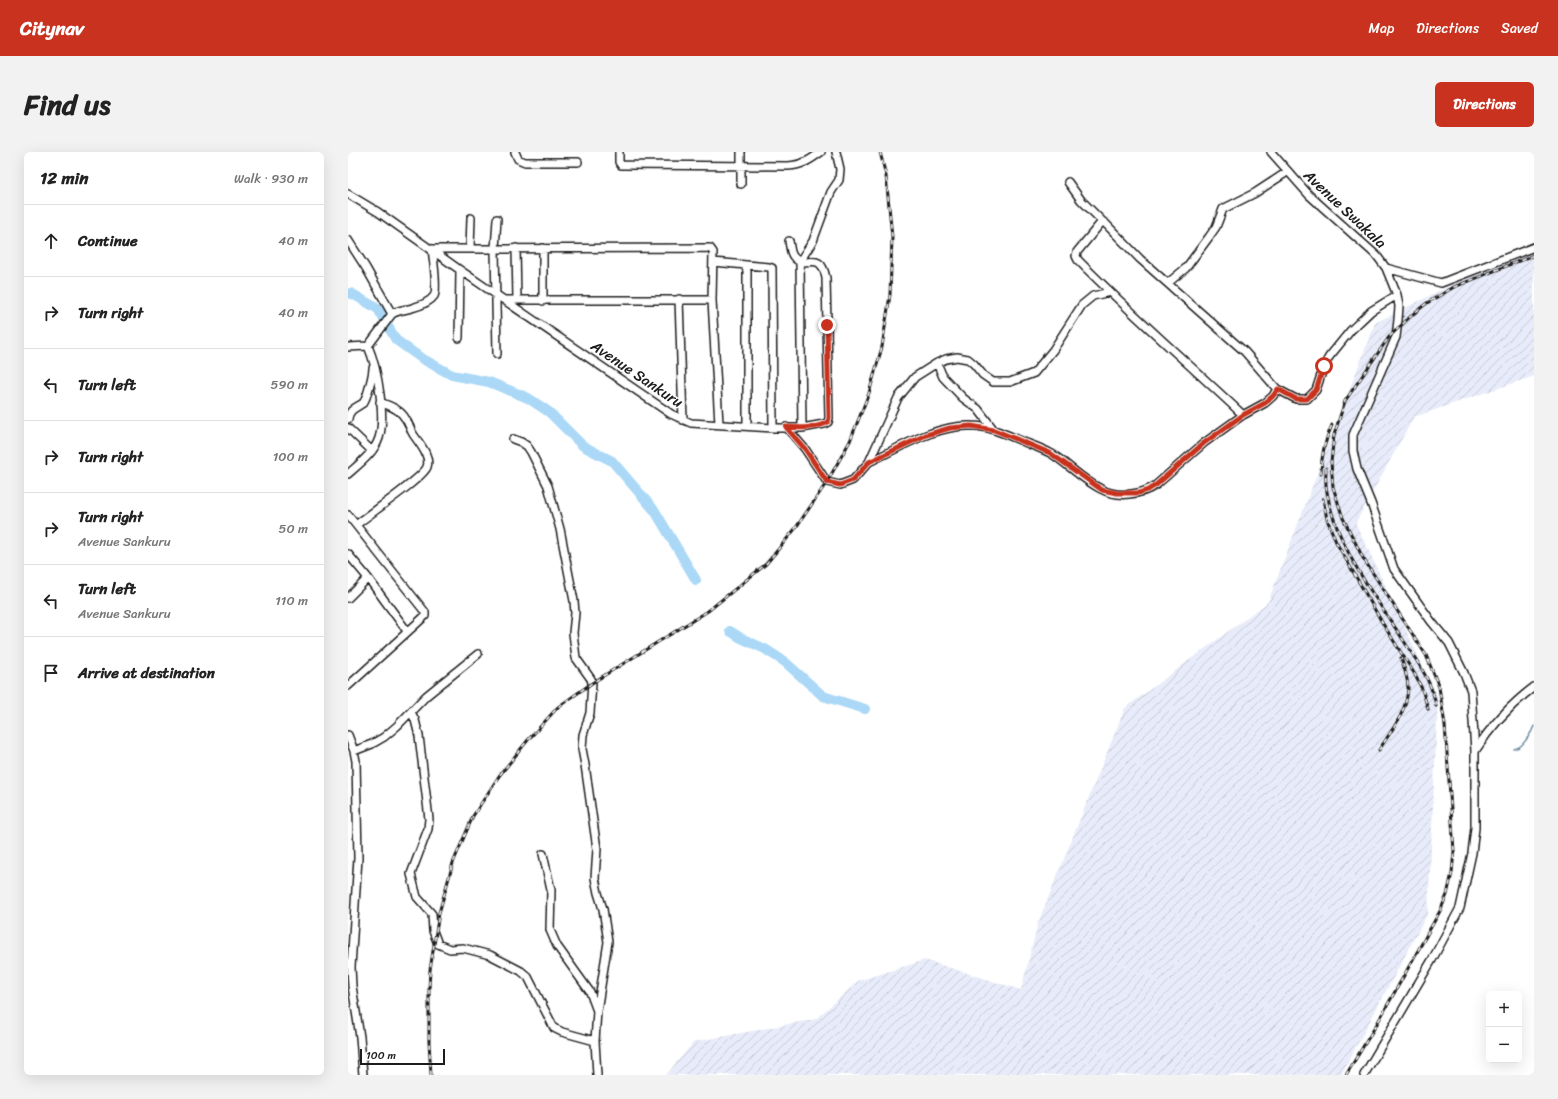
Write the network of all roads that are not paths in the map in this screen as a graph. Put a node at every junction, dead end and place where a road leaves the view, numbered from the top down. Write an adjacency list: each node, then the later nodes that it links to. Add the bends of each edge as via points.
1 (514, 152): 7 (street, via 518,159 525,162)
2 (619, 152): 8 (street, via 621,165)
3 (742, 152): 8 (street)
4 (822, 152): 8 (street, via 799,165)
5 (836, 152): 24 (street, via 840,169 839,180 831,192 813,241)
6 (1271, 152): 9 (street, Avenue Swakala)
7 (578, 162)
8 (742, 166): 11 (street)
9 (1287, 172): 27 (street, Avenue Swakala, via 1309,195 1362,241); 29 (street, via 1223,209 1209,237 1186,268)
10 (1068, 182): 15 (street, via 1081,200)
11 (740, 184)
12 (348, 194): 22 (street, Avenue Sankuru)
13 (471, 218): 19 (street)
14 (497, 219): 23 (street)
15 (1103, 222): 29 (street); 30 (street, via 1076,256)
16 (348, 240): 38 (street)
17 (789, 240): 24 (street, via 793,256)
18 (1534, 247): 27 (street, via 1441,283)
19 (470, 248): 22 (street); 23 (street)
20 (516, 248): 21 (street); 23 (street); 35 (street)
21 (543, 248): 25 (street, via 710,248 713,252); 37 (street)
22 (432, 249): 28 (street, Avenue Sankuru); 38 (street, via 436,292 424,303)
23 (495, 249): 31 (street)
24 (800, 261): 55 (street); 55 (street, Avenue Sankuru, via 817,262 824,267 829,418 824,424)
25 (713, 262): 26 (street); 36 (street)
26 (745, 265): 51 (street); 54 (street, via 769,266 773,272)
27 (1386, 268): 32 (street, Avenue Swakala)
28 (460, 270): 31 (street, Avenue Sankuru); 39 (street)
29 (1168, 284): 45 (street, via 1245,352)
30 (1110, 292): 44 (street, via 1093,296 1082,305 1053,350 1034,373 1010,382 993,382 968,359 957,357); 47 (street)
31 (496, 294): 34 (street, Avenue Sankuru); 42 (street)
32 (1397, 295): 45 (street, via 1371,311 1351,330 1329,357 1316,390 1307,399 1296,399); 73 (street, Avenue Swakala, via 1399,306 1396,337 1353,435 1353,451 1394,569 1449,643 1464,673 1471,691)
33 (679, 299): 36 (street); 37 (street); 49 (street)
34 (504, 300): 35 (street); 49 (street, Avenue Sankuru)
35 (517, 300): 37 (street)
36 (712, 300): 50 (street)
37 (543, 301)
38 (392, 314): 40 (street)
39 (459, 338)
40 (368, 346): 41 (street); 43 (street)
41 (348, 347)
42 (497, 354)
43 (372, 355): 46 (street); 48 (street, via 372,377 365,399 351,411)
44 (937, 363): 56 (street, via 944,377 963,398 978,409); 59 (street, via 915,377 898,398)
45 (1278, 389): 47 (street, via 1265,403)
46 (380, 402): 58 (street, via 381,434); 62 (street, via 400,411 405,417 410,430 425,452 427,467 416,480)
47 (1243, 415): 56 (street, via 1204,443 1156,485 1139,493 1102,490 1050,453)
48 (348, 419)
49 (683, 420): 50 (street, Avenue Sankuru, via 691,423)
50 (719, 424): 51 (street, Avenue Sankuru)
51 (747, 426): 54 (street, Avenue Sankuru)
52 (786, 427): 54 (street, Avenue Sankuru); 55 (street, Avenue Sankuru); 59 (street, via 805,449 827,482 840,485 853,480)
53 (348, 428): 58 (street)
54 (773, 428)
55 (802, 428)
56 (994, 430): 59 (street, via 971,426 950,428 926,435)
57 (513, 439): 80 (street, via 527,446 548,486 560,529 574,601 573,633 576,658 592,683 590,713 583,735 582,749 596,843 595,878 604,909 608,942)
58 (372, 451): 60 (street)
59 (869, 462)
60 (348, 474)
61 (348, 515): 62 (street)
62 (356, 525): 66 (street, via 425,612 425,616)
63 (348, 554): 64 (street)
64 (368, 578): 65 (street); 66 (street)
65 (348, 598)
66 (407, 631): 68 (street)
67 (478, 654): 70 (street)
68 (348, 686)
69 (1534, 687): 73 (street, via 1502,715)
70 (410, 712): 72 (street, via 384,737); 81 (street, via 419,736 429,819 428,829 411,874 417,897 432,914 436,941 450,949 463,948 490,955 521,971 528,977 554,1028)
71 (348, 735): 72 (street)
72 (354, 751): 74 (street)
73 (1475, 752): 84 (street, Avenue Swakala, via 1474,834 1460,908)
74 (352, 760): 76 (street, via 358,858)
75 (543, 854): 80 (street, via 551,890 550,930 557,946 590,992)
76 (352, 902): 77 (street)
77 (350, 954): 79 (street)
78 (348, 1008): 79 (street)
79 (356, 1009): 82 (street)
80 (598, 1011): 81 (street)
81 (595, 1041): 83 (street)
82 (363, 1075)
83 (597, 1075)
84 (1364, 1075)

